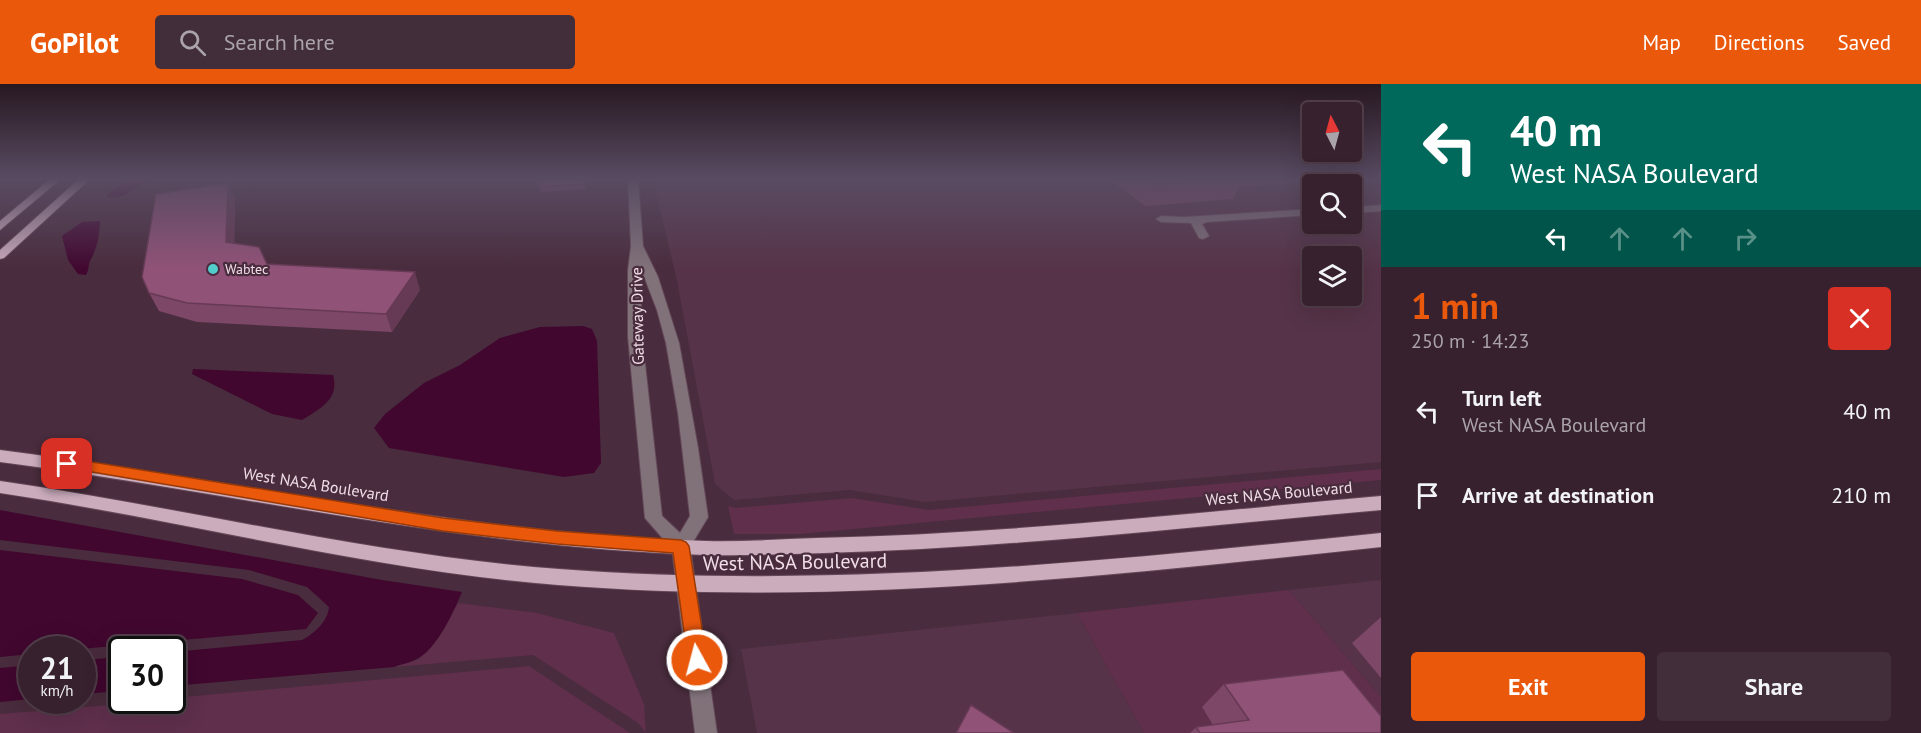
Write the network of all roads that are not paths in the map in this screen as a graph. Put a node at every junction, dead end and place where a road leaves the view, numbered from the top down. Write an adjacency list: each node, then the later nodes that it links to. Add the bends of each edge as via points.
1 (21, 209): 7 (main road)
2 (52, 209): 10 (main road)
3 (635, 209): 9 (street)
4 (1302, 212): 5 (street)
5 (1209, 217): 6 (street); 8 (street, via 1196,223)
6 (1161, 219)
7 (0, 227)
8 (1203, 236)
9 (637, 246): 15 (street, Gateway Drive, via 635,337 654,518); 15 (street, Gateway Drive, via 658,287 672,341 699,517)
10 (0, 256)
11 (0, 456): 15 (main road, West NASA Boulevard, via 98,468 443,524 557,538)
12 (0, 487): 16 (main road, West NASA Boulevard, via 446,564)
13 (1381, 503): 15 (main road, West NASA Boulevard, via 931,543)
14 (1381, 540): 16 (main road, West NASA Boulevard, via 980,579 830,586)
15 (681, 546): 16 (street)
16 (687, 586): 17 (street)
17 (706, 733)

